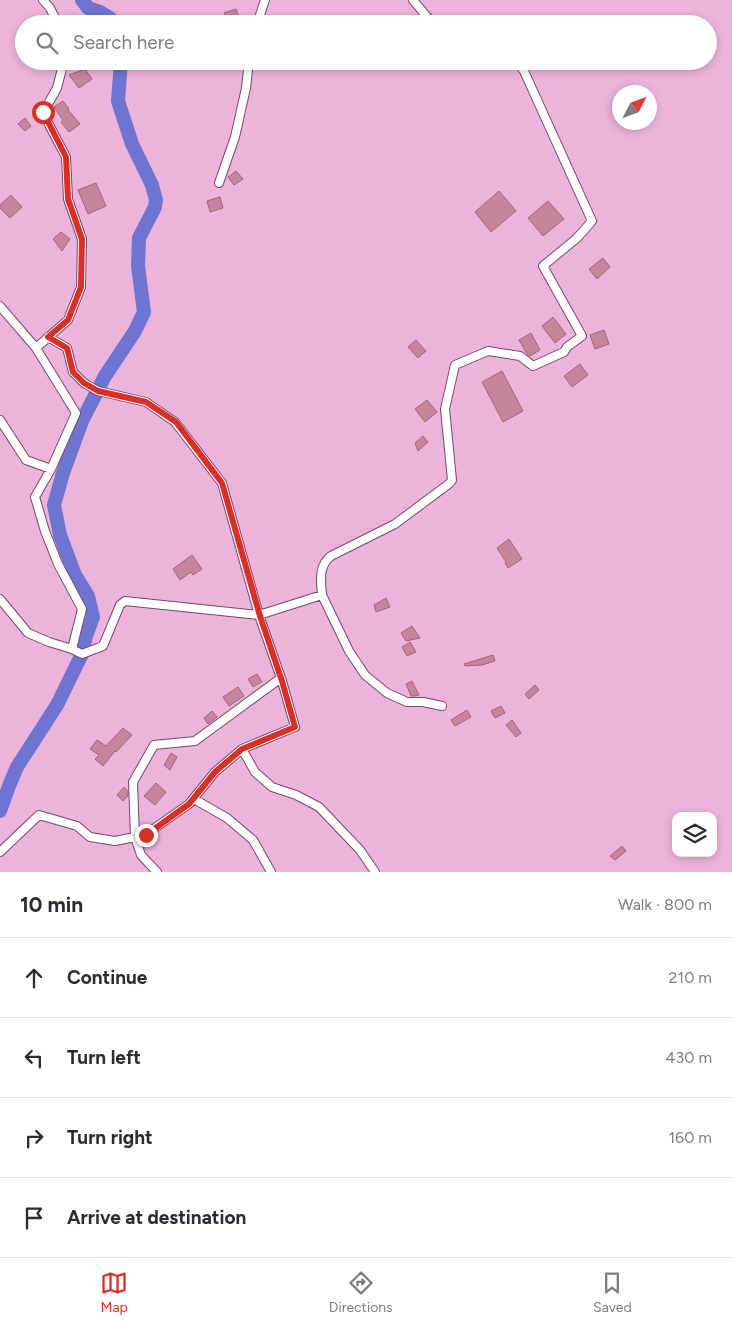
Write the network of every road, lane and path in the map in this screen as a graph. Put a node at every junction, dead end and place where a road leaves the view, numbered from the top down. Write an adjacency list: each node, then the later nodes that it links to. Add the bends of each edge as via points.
1 (43, 0): 4 (street)
2 (265, 0): 5 (street)
3 (414, 0): 6 (street)
4 (54, 15)
5 (260, 15)
6 (426, 15)
7 (62, 70): 12 (street, via 57,88 43,112 66,157 68,199 82,239 81,287 68,320)
8 (248, 70): 10 (street, via 235,137)
9 (523, 70): 16 (street, via 592,220 577,238 543,266 582,336 564,352 533,366 520,356 488,351 454,365 445,409 452,480 395,524 326,560 321,569)
10 (218, 184)
11 (0, 306): 13 (street)
12 (48, 337): 13 (street); 18 (street, via 67,348 73,372 84,383 98,391 146,402 176,422 222,483)
13 (36, 348): 15 (street, via 76,412)
14 (0, 420): 15 (street, via 26,460)
15 (51, 469): 19 (street, via 35,497 58,564 82,609)
16 (322, 595): 18 (street); 21 (street, via 364,675 387,693 407,702)
17 (0, 599): 19 (street, via 28,633)
18 (260, 616): 19 (street, via 125,601 120,605 104,646 82,654); 20 (street)
19 (72, 649)
20 (281, 678): 22 (street, via 295,727); 24 (street, via 195,741 154,745 133,782)
21 (442, 706)
22 (242, 749): 23 (street, via 215,772); 28 (street, via 255,772 272,787 319,807 360,850)
23 (194, 798): 24 (street, via 146,835); 26 (street, via 227,818 253,840)
24 (135, 837): 25 (street, via 115,841 90,836 77,826 39,815); 27 (street, via 141,855)
25 (0, 852)
26 (266, 870)
27 (157, 872)
28 (375, 872)

